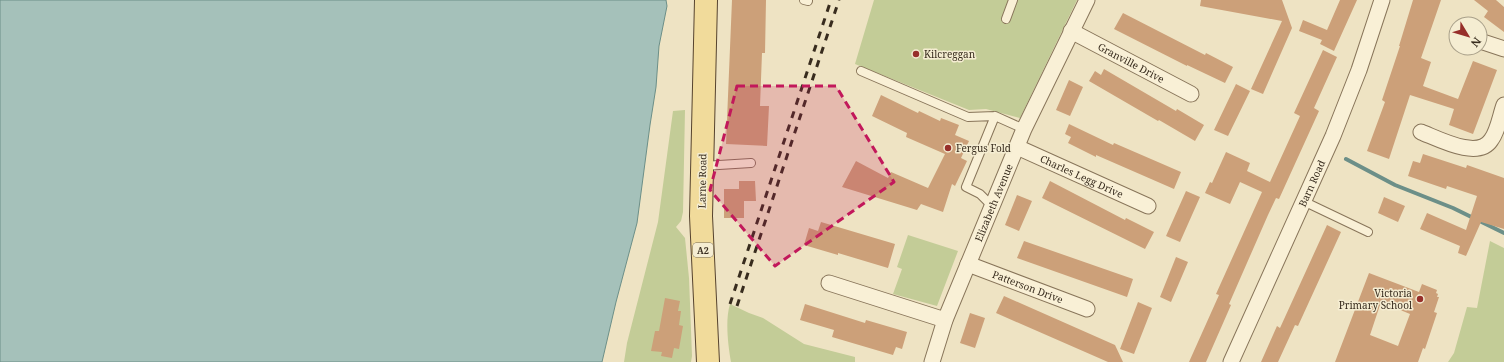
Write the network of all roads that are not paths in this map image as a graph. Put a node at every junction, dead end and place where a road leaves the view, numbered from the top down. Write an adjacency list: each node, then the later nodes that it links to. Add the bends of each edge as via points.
1 (706, 0): 20 (main road, Larne Road / A2)
2 (804, 0): 3 (lane)
3 (808, 0)
4 (1013, 0): 7 (lane)
5 (1087, 0): 8 (street, Elizabeth Avenue)
6 (1382, 0): 21 (street, Barn Road, via 1359,70 1333,136)
7 (1006, 19)
8 (1071, 31): 12 (street, Granville Drive); 15 (street, Elizabeth Avenue)
9 (1488, 43): 10 (street)
10 (1504, 49)
11 (861, 71): 14 (lane, via 968,117)
12 (1191, 94)
13 (1504, 105): 17 (street, via 1495,134)
14 (995, 116): 15 (lane); 22 (lane, via 966,187 980,194)
15 (1024, 129): 18 (street, Elizabeth Avenue)
16 (1421, 132): 17 (street, via 1468,149)
17 (1497, 144)
18 (1017, 147): 22 (street, Elizabeth Avenue); 23 (street, Charles Legg Drive)
19 (751, 163): 20 (lane)
20 (703, 166): 29 (main road, Larne Road / A2, via 701,216)
21 (1302, 201): 24 (lane); 31 (street, Barn Road)
22 (992, 206): 25 (street, Elizabeth Avenue)
23 (1148, 206)
24 (1368, 232)
25 (968, 264): 27 (street, Patterson Drive); 28 (street, Elizabeth Avenue)
26 (829, 283): 28 (street)
27 (1087, 309)
28 (945, 320): 30 (street, Elizabeth Avenue)
29 (708, 362)
30 (932, 362)
31 (1231, 362)

